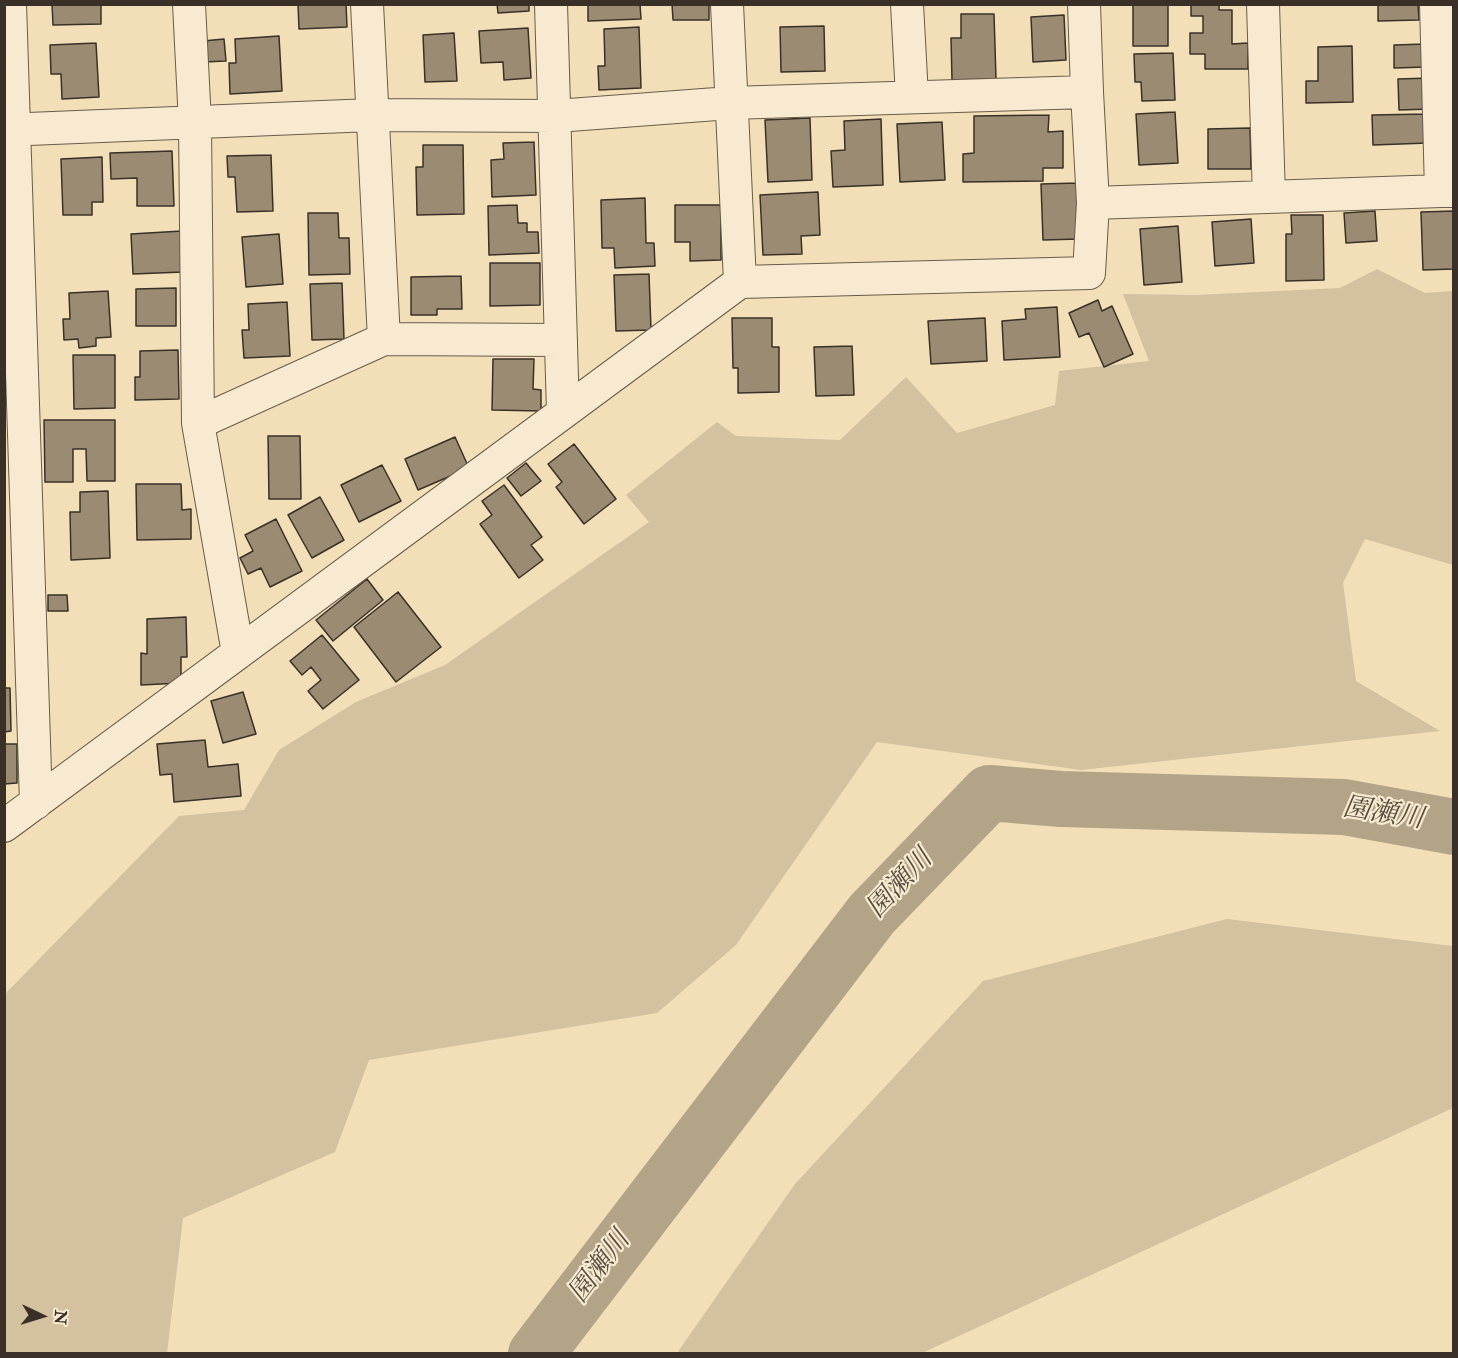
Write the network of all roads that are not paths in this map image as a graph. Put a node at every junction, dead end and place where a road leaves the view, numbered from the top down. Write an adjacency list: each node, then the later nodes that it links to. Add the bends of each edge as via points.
1 (10, 4): 16 (street)
2 (189, 4): 15 (street)
3 (367, 4): 13 (street)
4 (551, 4): 14 (street)
5 (727, 4): 12 (street)
6 (907, 4): 11 (street)
7 (1084, 4): 10 (street)
8 (1263, 4): 18 (street)
9 (1436, 4): 17 (street)
10 (1087, 92): 11 (street); 19 (street)
11 (912, 98): 12 (street)
12 (730, 103): 14 (street); 20 (street)
13 (371, 115): 14 (street); 15 (street); 21 (street)
14 (556, 117): 22 (street)
15 (195, 123): 16 (street); 24 (street)
16 (9, 130): 25 (street)
17 (1447, 191): 18 (street)
18 (1269, 197): 19 (street)
19 (1093, 203): 20 (street, via 1089,273)
20 (740, 282): 23 (street)
21 (384, 339): 22 (street); 24 (street)
22 (561, 340): 23 (street)
23 (563, 412): 26 (street)
24 (198, 423): 26 (street)
25 (17, 592): 27 (street)
26 (238, 653): 27 (street)
27 (36, 803): 28 (street)
28 (4, 826)

